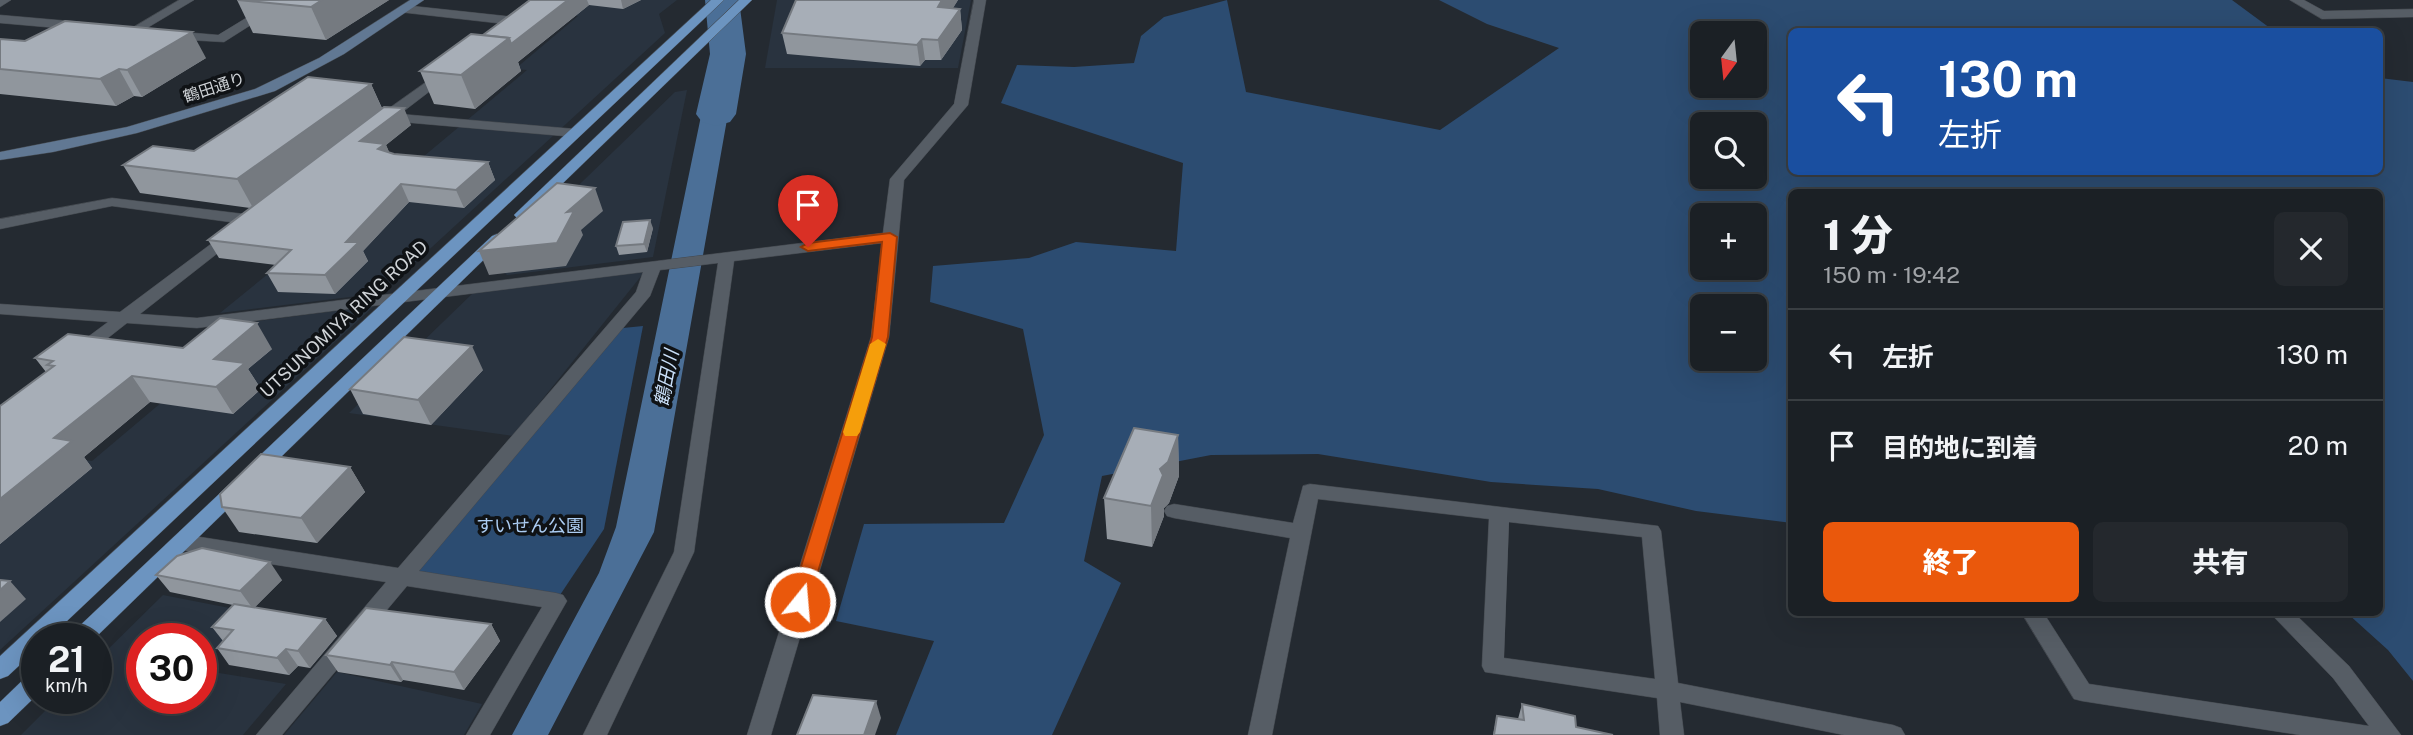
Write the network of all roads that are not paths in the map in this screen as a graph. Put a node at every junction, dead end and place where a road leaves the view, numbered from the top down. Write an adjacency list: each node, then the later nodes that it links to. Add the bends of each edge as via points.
1 (5, 0): 9 (street)
2 (188, 0): 3 (street, via 127,31 220,39)
3 (284, 0)
4 (418, 0): 10 (street, 鶴田通り)
5 (718, 0): 18 (main road, UTSUNOMIYA RING ROAD)
6 (746, 0): 24 (main road)
7 (980, 0): 21 (street, via 961,105 897,179)
8 (2296, 0): 11 (street, via 2322,15)
9 (0, 2)
10 (403, 9): 14 (street, via 519,17); 19 (street, 鶴田通り, via 290,79 249,95 152,125)
11 (2413, 13)
12 (0, 19): 13 (street)
13 (93, 27)
14 (492, 37)
15 (459, 62): 16 (street)
16 (387, 117): 17 (street); 18 (street)
17 (366, 133)
18 (575, 133): 25 (main road, UTSUNOMIYA RING ROAD)
19 (0, 156)
20 (0, 224): 27 (street, via 112,202 257,216)
21 (890, 237): 22 (street); 44 (street, via 880,337)
22 (727, 257): 23 (street); 43 (street, via 684,552)
23 (654, 265): 24 (street); 33 (street, via 644,293)
24 (442, 292): 25 (street); 32 (main road)
25 (401, 298): 27 (street, via 197,323); 37 (main road, UTSUNOMIYA RING ROAD)
26 (0, 309): 27 (street)
27 (126, 317): 28 (street)
28 (63, 363)
29 (1174, 511): 31 (street)
30 (1499, 513): 31 (street, via 1310,491); 38 (street, via 1651,531); 38 (street, via 1493,666)
31 (1301, 532): 45 (street)
32 (181, 542): 33 (street); 36 (main road)
33 (404, 576): 41 (street); 42 (street, via 556,601)
34 (2034, 616): 48 (street, via 2082,692)
35 (2283, 616): 49 (street, via 2341,672)
36 (97, 623)
37 (0, 670)
38 (1668, 690): 46 (street); 47 (street)
39 (21, 696): 40 (main road)
40 (0, 716)
41 (268, 735)
42 (478, 735)
43 (594, 735)
44 (759, 735)
45 (1260, 735)
46 (1672, 735)
47 (1893, 735)
48 (2365, 735)
49 (2389, 735)

